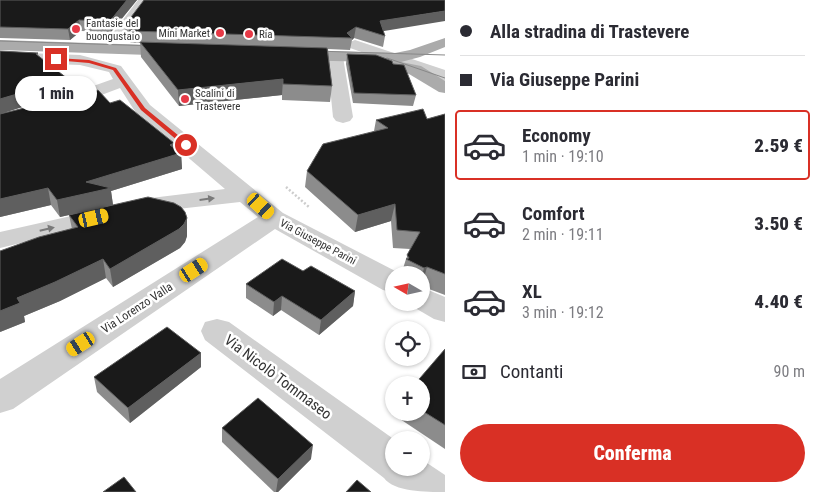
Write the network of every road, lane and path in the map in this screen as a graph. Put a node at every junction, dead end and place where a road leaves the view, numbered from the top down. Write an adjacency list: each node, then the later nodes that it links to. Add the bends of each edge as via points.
1 (144, 0): 6 (street)
2 (151, 0): 3 (street)
3 (160, 0)
4 (0, 34): 6 (main road)
5 (445, 36): 9 (main road)
6 (116, 38): 8 (main road, via 187,46)
7 (445, 42): 15 (main road)
8 (0, 45)
9 (394, 48): 10 (main road); 15 (street)
10 (357, 52): 13 (main road); 13 (main road, via 278,49); 15 (main road); 15 (main road, via 405,67)
11 (445, 54): 15 (street)
12 (0, 57): 17 (street, Via Giuseppe Parini, via 94,62 115,69)
13 (335, 57): 19 (street)
14 (445, 62): 15 (main road)
15 (421, 65): 16 (street); 18 (main road)
16 (445, 76)
17 (124, 81): 20 (street); 21 (street, Via Giuseppe Parini, via 143,109)
18 (445, 88)
19 (343, 117)
20 (0, 122)
21 (247, 194): 22 (street, Via Giuseppe Parini); 23 (street, one-way to 21, via 151,205)
22 (274, 218): 24 (street, Via Giuseppe Parini); 28 (street, Via Lorenzo Valla)
23 (0, 240)
24 (385, 278)
25 (430, 303): 26 (street)
26 (445, 311)
27 (217, 331): 29 (street, Via Nicolò Tommaseo)
28 (0, 398)
29 (385, 456)
30 (411, 476): 31 (street)
31 (433, 492)

